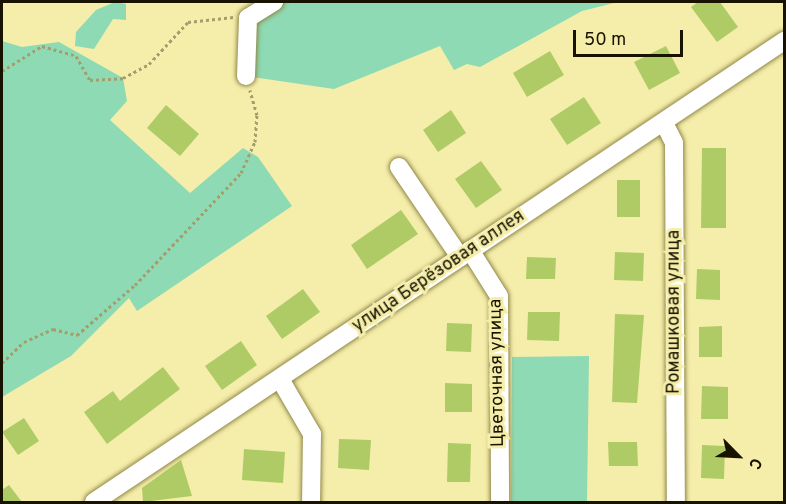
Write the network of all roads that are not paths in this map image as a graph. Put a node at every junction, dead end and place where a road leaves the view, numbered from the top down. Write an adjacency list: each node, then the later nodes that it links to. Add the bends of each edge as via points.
1 (274, 2): 3 (street, via 248,18)
2 (784, 41): 4 (street, улица Берёзовая аллея)
3 (246, 76)
4 (664, 123): 6 (street, улица Берёзовая аллея); 11 (street, Ромашковая улица, via 674,143)
5 (399, 167): 6 (street, Цветочная улица)
6 (465, 254): 7 (street, улица Берёзовая аллея); 10 (street, Цветочная улица, via 500,296)
7 (280, 379): 8 (street, улица Берёзовая аллея); 9 (street, via 312,434)
8 (94, 502)
9 (311, 502)
10 (500, 502)
11 (676, 502)

